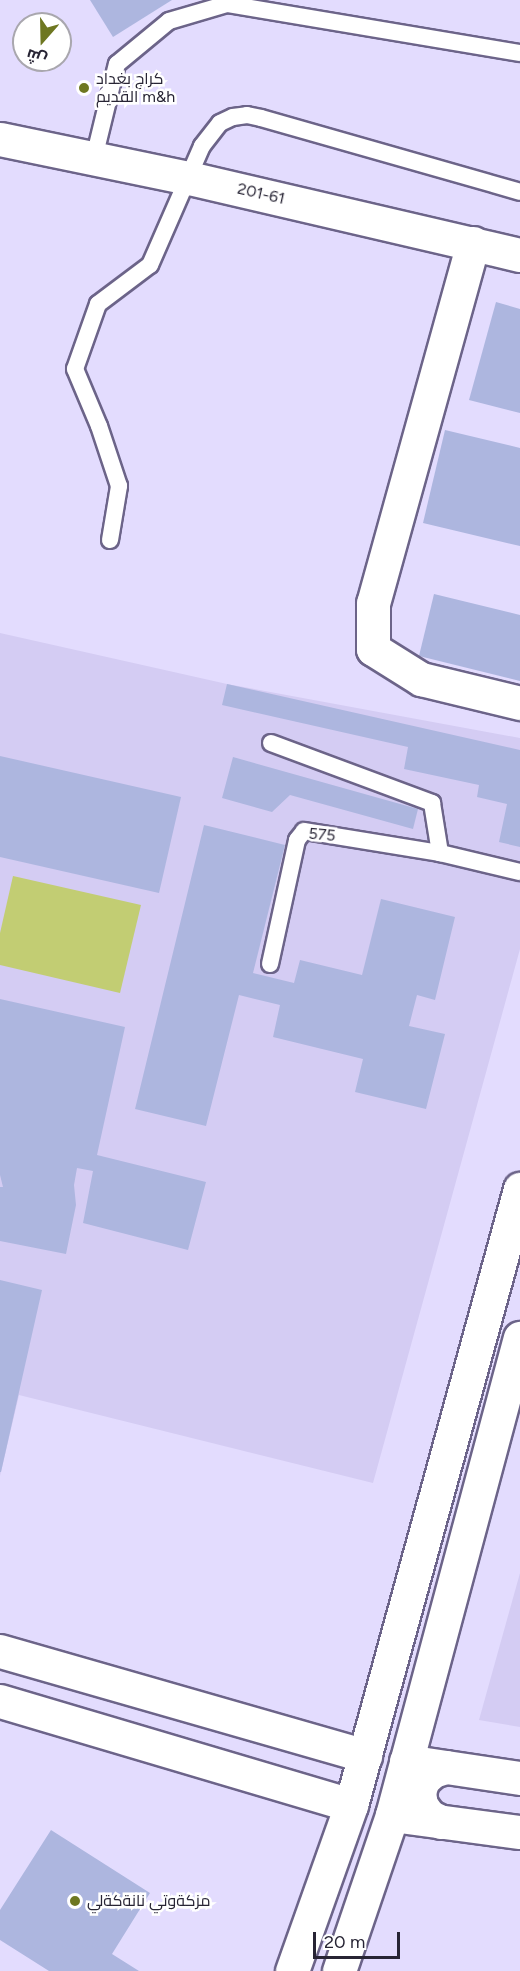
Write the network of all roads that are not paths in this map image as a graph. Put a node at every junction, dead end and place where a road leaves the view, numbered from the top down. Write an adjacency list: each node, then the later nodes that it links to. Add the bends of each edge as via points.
1 (520, 53): 3 (lane, via 227,4 169,21 117,64)
2 (0, 139): 3 (street, 201-61)
3 (94, 158): 4 (street, 201-61)
4 (189, 178): 5 (lane, via 209,134 220,123 247,115); 6 (street, 201-61); 8 (lane, via 150,265 98,304 75,369 118,486)
5 (520, 192)
6 (473, 243): 7 (street, 201-61); 9 (street, via 373,603 373,649 421,679)
7 (520, 255)
8 (110, 540)
9 (520, 704)
10 (271, 743): 11 (lane, via 432,803)
11 (440, 853): 12 (lane); 13 (lane, 575, via 304,831 297,840)
12 (520, 873)
13 (270, 964)
14 (520, 1189): 19 (street)
15 (520, 1338): 20 (street)
16 (0, 1651): 18 (street)
17 (0, 1701): 23 (street)
18 (321, 1745): 19 (street); 23 (street, via 337,1759 339,1769 330,1788)
19 (364, 1756): 24 (street)
20 (406, 1761): 21 (street); 25 (street)
21 (445, 1767): 22 (street); 26 (street, via 428,1775 419,1792 421,1805 429,1816)
22 (520, 1778)
23 (311, 1794): 24 (street)
24 (351, 1805): 28 (street)
25 (392, 1815): 26 (street); 29 (street)
26 (441, 1822): 27 (street)
27 (520, 1832)
28 (292, 1971)
29 (339, 1971)

